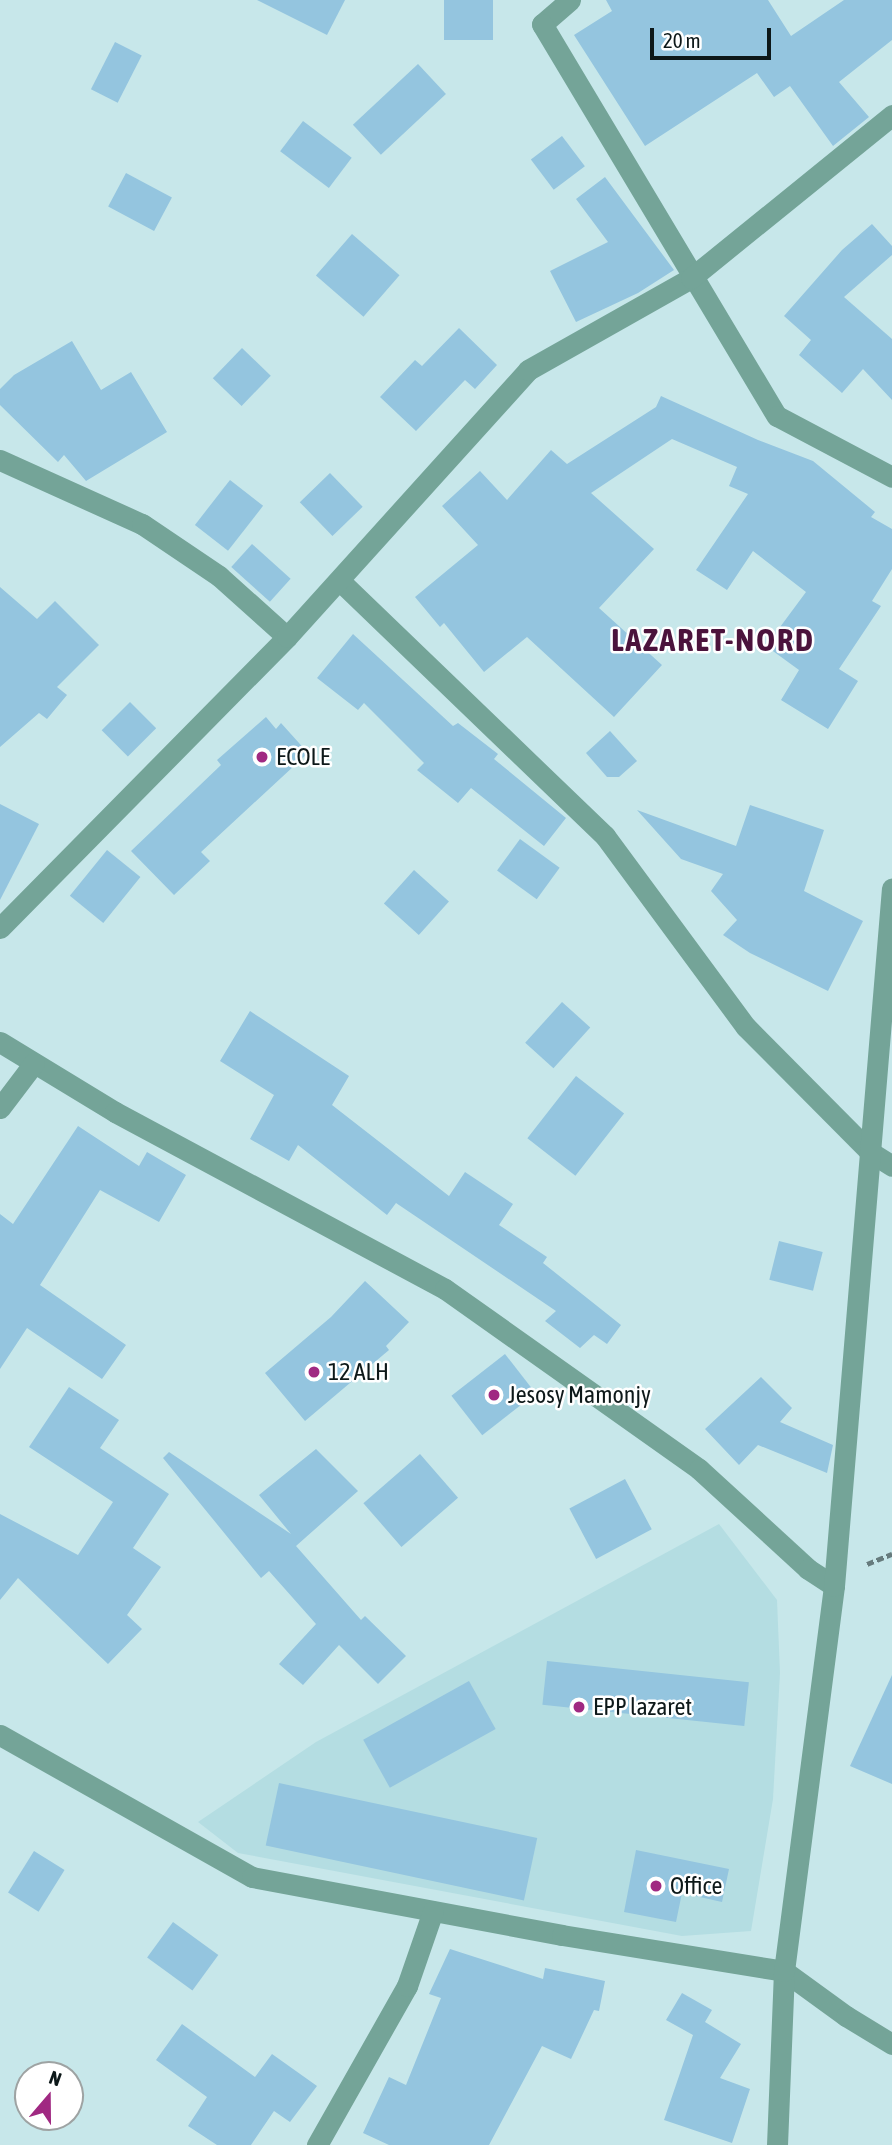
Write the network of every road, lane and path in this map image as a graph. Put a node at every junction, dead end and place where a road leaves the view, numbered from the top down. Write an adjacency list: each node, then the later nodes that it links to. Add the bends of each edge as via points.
1 (569, 0): 3 (street, via 542,24)
2 (892, 115): 3 (street)
3 (691, 278): 5 (street, via 776,416); 6 (street, via 528,370)
4 (0, 460): 7 (street, via 142,524 219,576)
5 (892, 477)
6 (340, 581): 7 (street); 13 (street, via 605,836 746,1027)
7 (287, 637): 9 (street)
8 (892, 888): 13 (street)
9 (0, 928)
10 (0, 1042): 11 (street)
11 (34, 1063): 12 (street); 15 (street, via 115,1112 445,1289 699,1469 808,1569)
12 (0, 1108)
13 (870, 1152): 14 (street); 15 (street)
14 (892, 1166)
15 (834, 1586): 18 (street)
16 (0, 1735): 17 (street, via 252,1877)
17 (433, 1911): 18 (street); 20 (street, via 407,1986)
18 (784, 1971): 19 (street); 21 (street)
19 (892, 2044)
20 (317, 2145)
21 (777, 2145)

